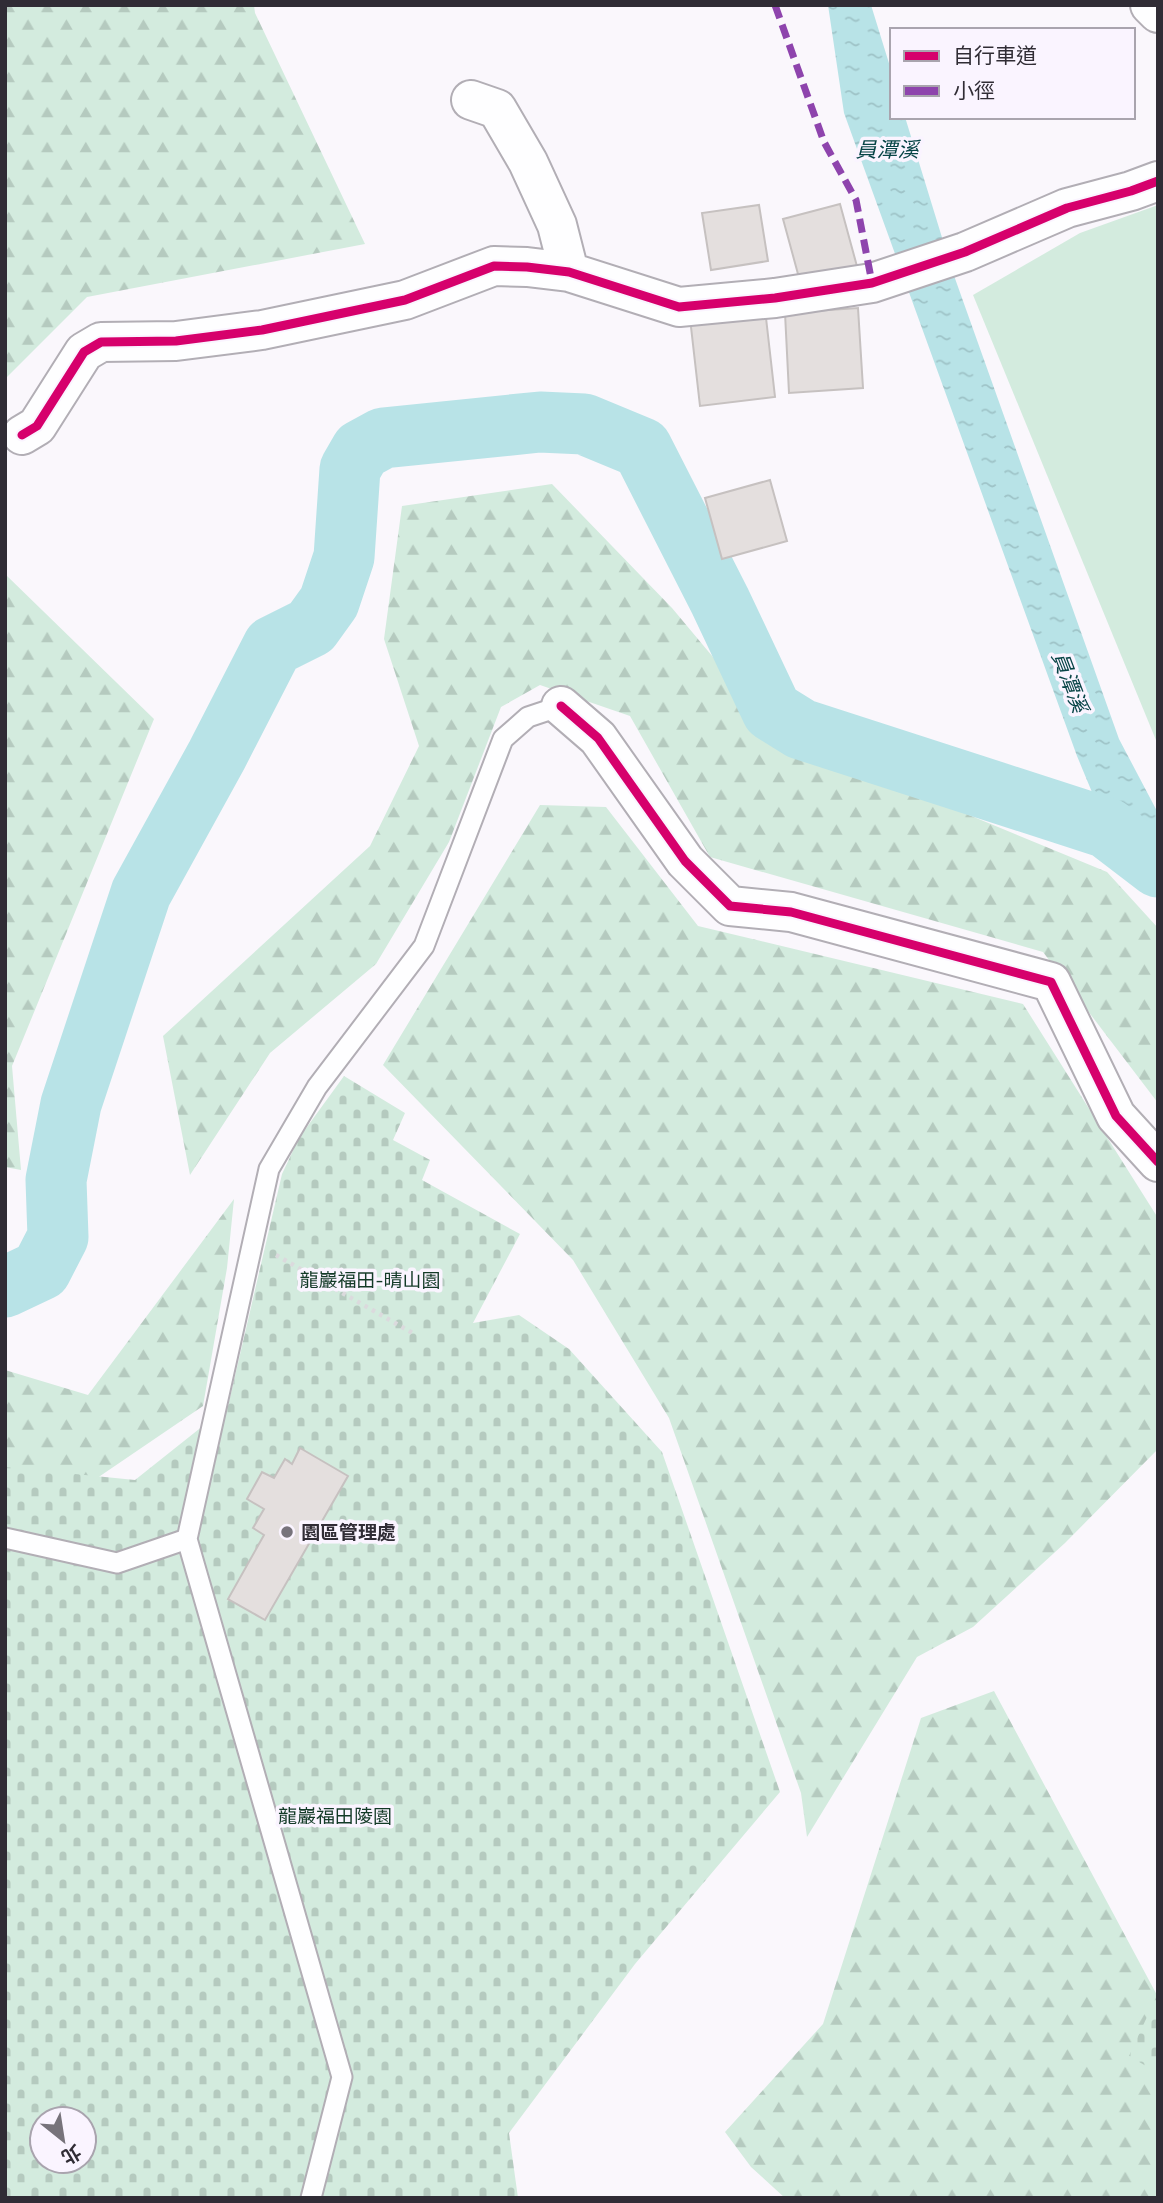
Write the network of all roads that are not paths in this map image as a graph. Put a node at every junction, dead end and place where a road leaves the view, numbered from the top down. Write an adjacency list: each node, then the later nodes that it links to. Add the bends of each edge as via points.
1 (1150, 5): 2 (street)
2 (1158, 13)
3 (471, 100): 5 (street, via 498,109 557,225)
4 (1158, 181): 5 (street, via 1067,208 965,252 875,282 775,298 679,307)
5 (569, 272): 6 (street, via 494,266 405,300 262,330 176,341 101,342 83,352 37,426)
6 (22, 435)
7 (561, 706): 8 (street, via 598,738 685,861 730,906 791,912 1051,982 1116,1116); 10 (lane, via 528,717 503,739 424,946 317,1087 269,1169)
8 (1158, 1162)
9 (5, 1538): 10 (lane, via 117,1563)
10 (187, 1539): 11 (lane, via 342,2077)
11 (311, 2198)

